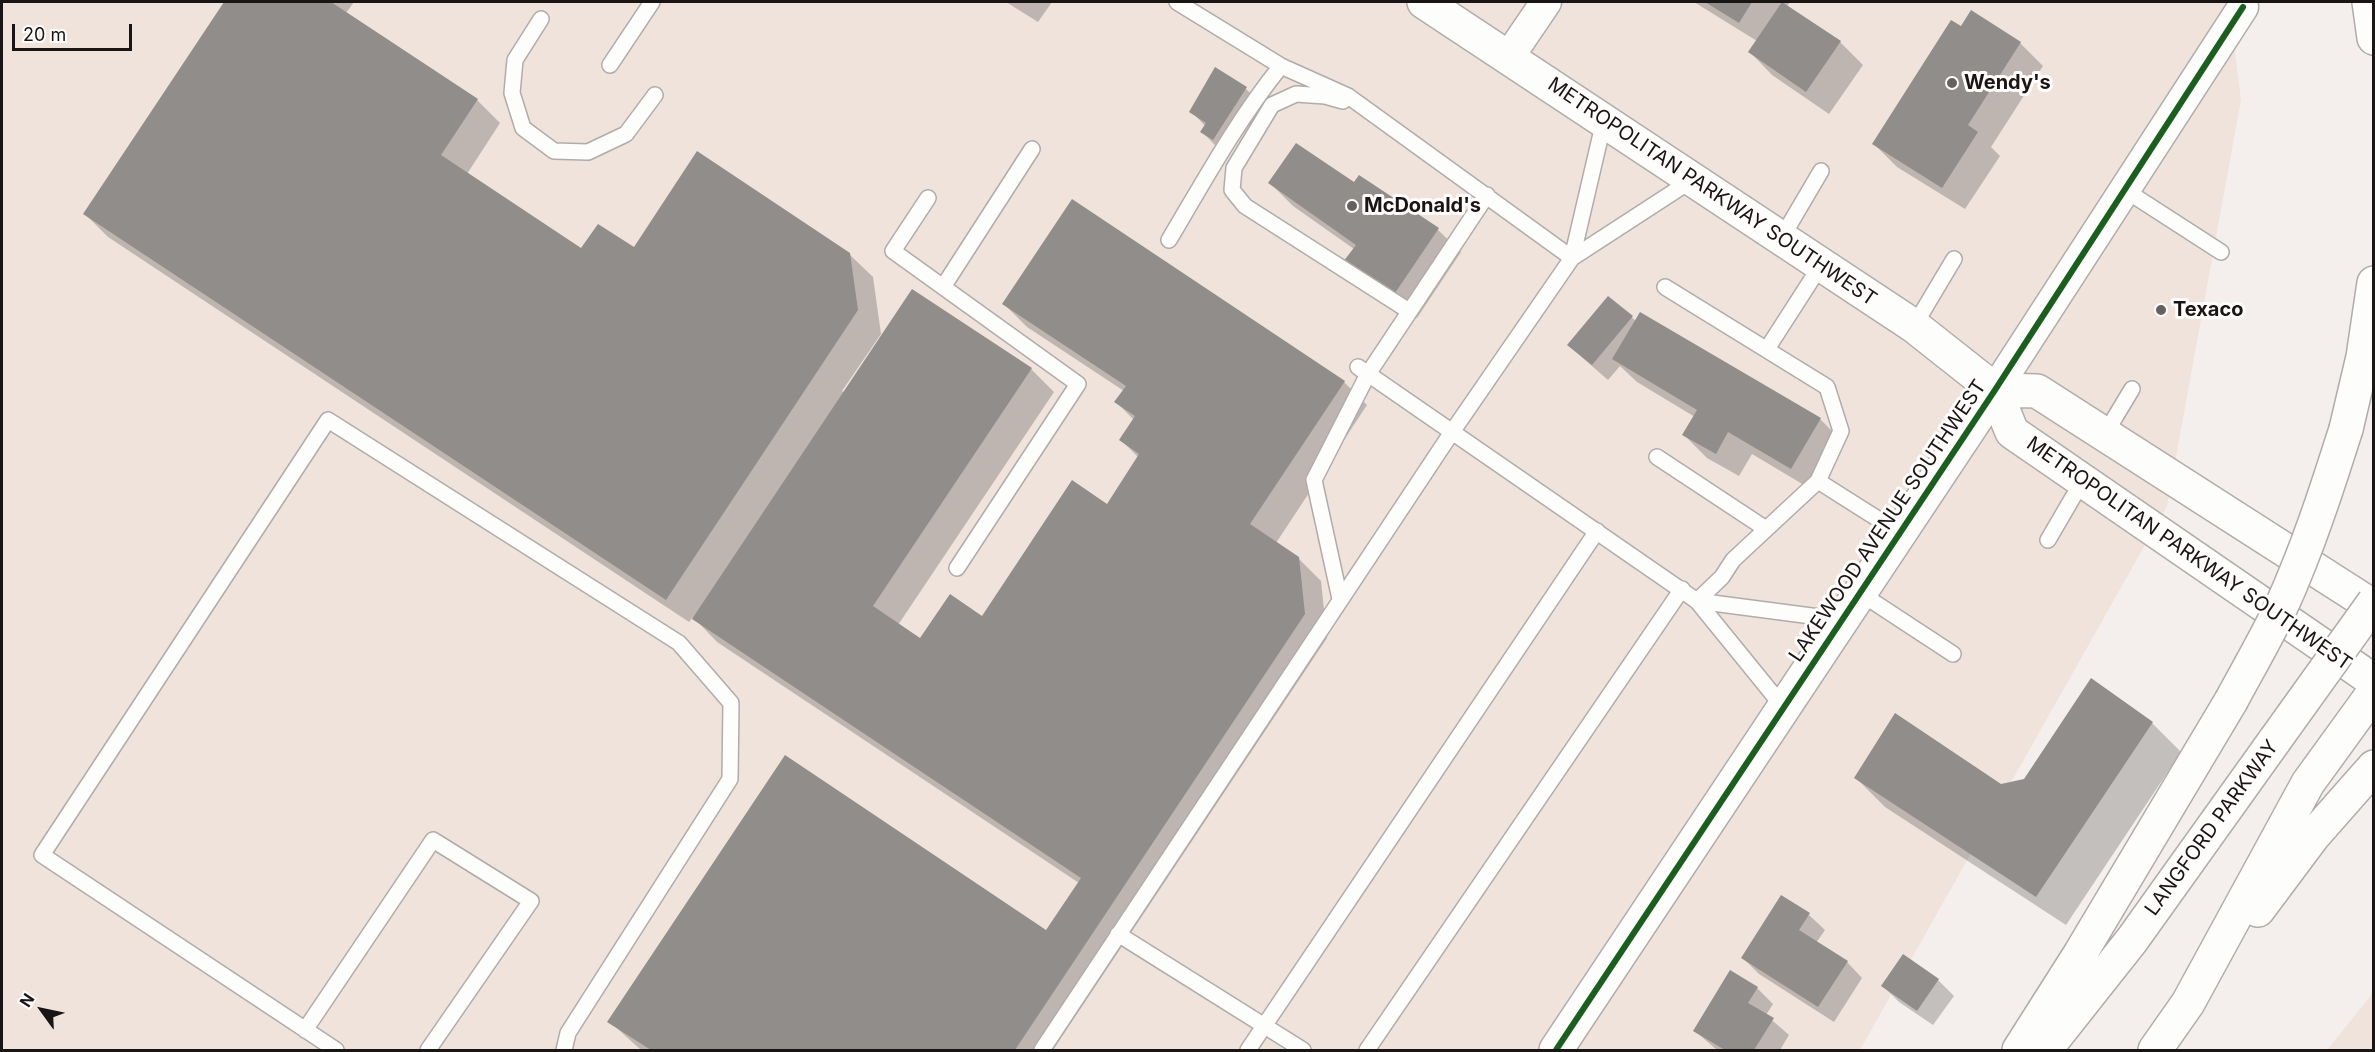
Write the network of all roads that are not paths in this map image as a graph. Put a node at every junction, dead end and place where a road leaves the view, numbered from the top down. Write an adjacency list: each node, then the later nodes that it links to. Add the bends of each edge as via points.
1 (652, 2): 10 (lane)
2 (1177, 2): 11 (lane)
3 (1424, 2): 9 (main road, METROPOLITAN PARKWAY SOUTHWEST)
4 (1546, 2): 9 (street)
5 (2369, 2): 8 (main road)
6 (2243, 7): 18 (street, LAKEWOOD AVENUE SOUTHWEST)
7 (541, 19): 12 (lane, via 515,60 512,93 523,128 554,151 588,152 626,134)
8 (2373, 38)
9 (1509, 58): 14 (main road, METROPOLITAN PARKWAY SOUTHWEST)
10 (610, 65)
11 (1281, 66): 13 (lane); 22 (lane)
12 (655, 95)
13 (1363, 106): 19 (lane); 30 (lane, via 1325,96 1296,94 1272,105 1234,168 1232,190 1245,206)
14 (1604, 121): 17 (main road, METROPOLITAN PARKWAY SOUTHWEST); 24 (lane)
15 (1032, 149): 28 (lane)
16 (1821, 171): 21 (lane)
17 (1692, 180): 21 (main road, METROPOLITAN PARKWAY SOUTHWEST); 24 (lane)
18 (2125, 190): 23 (lane); 35 (street, LAKEWOOD AVENUE SOUTHWEST)
19 (1487, 195): 24 (lane); 30 (lane)
20 (927, 198): 28 (lane, via 893,251)
21 (1781, 239): 26 (main road, METROPOLITAN PARKWAY SOUTHWEST)
22 (1169, 240)
23 (2221, 252)
24 (1572, 258): 36 (lane)
25 (1954, 259): 31 (lane)
26 (1821, 265): 31 (main road, METROPOLITAN PARKWAY SOUTHWEST); 32 (lane)
27 (2373, 283): 70 (main road, bridge, via 2363,357 2346,429 2294,579 2231,701)
28 (943, 287): 45 (lane, via 1078,384)
29 (1665, 287): 32 (lane)
30 (1409, 311): 33 (lane)
31 (1914, 326): 35 (main road, METROPOLITAN PARKWAY SOUTHWEST)
32 (1767, 349): 40 (lane, via 1827,387 1841,431)
33 (1363, 370): 36 (lane); 48 (lane, via 1314,480)
34 (2132, 389): 37 (lane)
35 (1995, 390): 37 (main road, via 2037,391); 39 (main road, METROPOLITAN PARKWAY SOUTHWEST, via 2012,432); 43 (main road, LAKEWOOD AVENUE SOUTHWEST)
36 (1452, 432): 42 (lane); 48 (lane)
37 (2104, 434): 51 (main road)
38 (1657, 457): 41 (lane)
39 (2084, 480): 44 (lane); 54 (main road, METROPOLITAN PARKWAY SOUTHWEST)
40 (1818, 481): 41 (lane); 43 (lane)
41 (1766, 529): 49 (lane)
42 (1597, 531): 46 (lane); 60 (lane)
43 (1900, 533): 47 (main road, LAKEWOOD AVENUE SOUTHWEST)
44 (2048, 540)
45 (957, 568)
46 (1682, 589): 49 (lane); 68 (lane)
47 (1860, 593): 52 (main road, LAKEWOOD AVENUE SOUTHWEST); 53 (lane)
48 (1340, 599): 58 (lane)
49 (1697, 601): 52 (lane); 56 (lane)
50 (2373, 602): 71 (main road, LANGFORD PARKWAY, bridge, via 2132,940)
51 (2373, 607)
52 (1842, 620): 56 (main road, LAKEWOOD AVENUE SOUTHWEST)
53 (1953, 654)
54 (2373, 681)
55 (2373, 692): 59 (main road, via 2308,783)
56 (1784, 708): 69 (main road, LAKEWOOD AVENUE SOUTHWEST)
57 (2373, 767): 59 (main road, via 2314,835)
58 (1118, 934): 60 (lane); 65 (lane)
59 (2188, 1003): 72 (main road)
60 (1264, 1027): 66 (lane); 67 (lane)
61 (305, 1030): 62 (lane); 63 (lane, via 434,840 531,901); 64 (lane, via 42,855 328,420 679,643 731,703 730,779 568,1033)
62 (336, 1050)
63 (428, 1050)
64 (564, 1050)
65 (1042, 1050)
66 (1248, 1050)
67 (1303, 1050)
68 (1367, 1050)
69 (1556, 1050)
70 (2019, 1050)
71 (2045, 1050)
72 (2155, 1050)

